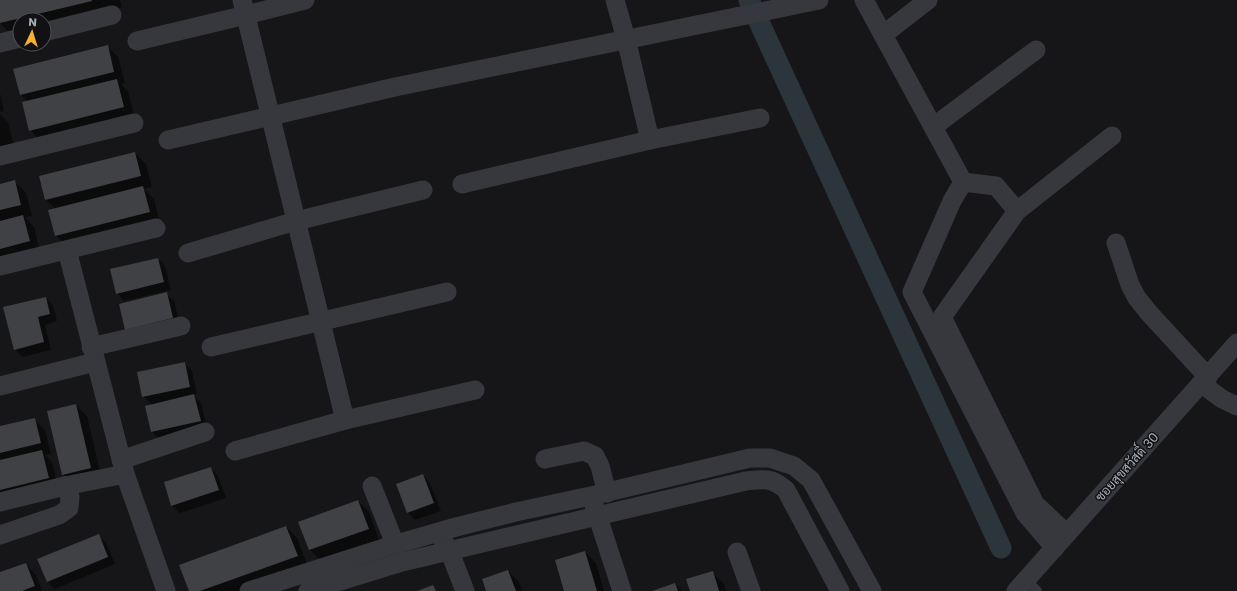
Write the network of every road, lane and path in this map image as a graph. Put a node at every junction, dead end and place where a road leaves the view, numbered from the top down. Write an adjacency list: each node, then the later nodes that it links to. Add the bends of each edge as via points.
1 (305, 0): 6 (street)
2 (615, 0): 10 (street)
3 (819, 0): 10 (street)
4 (864, 0): 9 (street)
5 (928, 0): 9 (street)
6 (244, 8): 12 (street); 15 (street)
7 (112, 15): 8 (street)
8 (52, 30)
9 (883, 35): 18 (street)
10 (626, 39): 15 (street, via 395,86); 21 (street)
11 (12, 40): 13 (street)
12 (137, 41)
13 (0, 43)
14 (1036, 50): 18 (street)
15 (270, 116): 20 (street); 27 (street)
16 (760, 118): 21 (street)
17 (134, 123): 22 (street)
18 (933, 127): 23 (street)
19 (1112, 136): 26 (street)
20 (168, 140)
21 (650, 140): 24 (street)
22 (0, 156)
23 (963, 182): 26 (street, via 996,186); 57 (street, via 912,292 1025,513)
24 (462, 184)
25 (423, 190): 27 (street)
26 (1017, 211): 54 (street, via 942,317 1035,504)
27 (296, 221): 31 (street); 34 (street)
28 (156, 228): 30 (street)
29 (1116, 243): 39 (street, via 1137,298)
30 (67, 250): 32 (street); 38 (street)
31 (188, 253)
32 (0, 266)
33 (447, 292): 34 (street)
34 (321, 322): 37 (street); 43 (street)
35 (181, 326): 38 (street)
36 (1237, 343): 39 (street, ซอยสุขสวัสดิ์ 30)
37 (211, 347)
38 (93, 355): 40 (street); 47 (street)
39 (1205, 381): 42 (street, via 1222,399); 54 (street, ซอยสุขสวัสดิ์ 30)
40 (0, 386)
41 (475, 390): 43 (street)
42 (1237, 406)
43 (345, 420): 45 (street)
44 (205, 432): 47 (street)
45 (235, 450)
46 (545, 459): 50 (street, via 584,451 595,456 600,466)
47 (123, 467): 48 (street); 61 (street)
48 (65, 486): 51 (street); 55 (street, via 70,497 69,508 59,515)
49 (372, 486): 56 (street)
50 (599, 494): 52 (street); 53 (street); 68 (street, via 750,458 770,458 794,466 811,480)
51 (0, 502)
52 (597, 516): 58 (street); 65 (street); 67 (street, via 746,481 764,479 778,482 793,501)
53 (439, 532): 56 (street); 58 (street)
54 (1067, 534): 57 (street, ซอยสุขสวัสดิ์ 30)
55 (0, 535)
56 (395, 544): 62 (street)
57 (1055, 548): 60 (street, ซอยสุขสวัสดิ์ 30)
58 (448, 550): 63 (street); 64 (street)
59 (737, 552): 66 (street)
60 (1026, 587)
61 (166, 591)
62 (249, 591)
63 (308, 591)
64 (465, 591)
65 (622, 591)
66 (751, 591)
67 (840, 591)
68 (872, 591)

